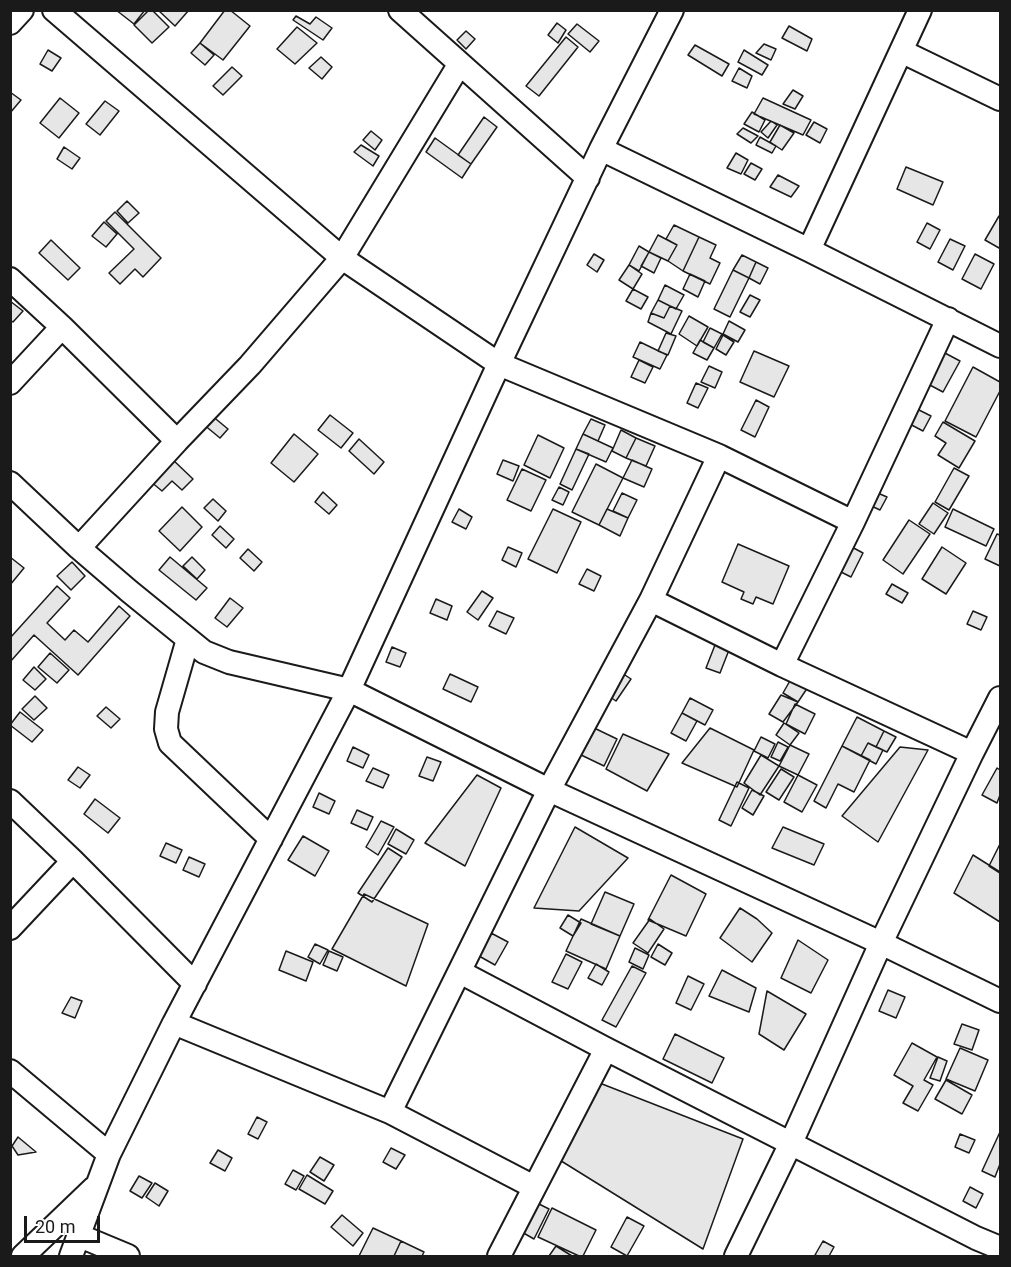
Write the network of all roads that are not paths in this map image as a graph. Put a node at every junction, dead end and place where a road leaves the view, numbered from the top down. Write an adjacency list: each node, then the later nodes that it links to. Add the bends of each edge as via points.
1 (22, 10): 6 (street)
2 (54, 10): 13 (street)
3 (400, 10): 8 (street)
4 (672, 10): 10 (street)
5 (920, 10): 7 (street)
6 (10, 23)
7 (901, 51): 9 (street); 12 (street)
8 (459, 65): 11 (street); 13 (street)
9 (1000, 99)
10 (600, 149): 11 (street); 12 (street)
11 (588, 178): 18 (street)
12 (809, 250): 15 (street)
13 (342, 258): 18 (street); 20 (street, via 250,365)
14 (10, 279): 16 (street)
15 (948, 319): 17 (street); 23 (street)
16 (62, 327): 19 (street); 20 (street)
17 (1000, 346)
18 (499, 364): 21 (street); 28 (street)
19 (10, 383)
20 (177, 441): 24 (street)
21 (719, 456): 23 (street); 25 (street)
22 (10, 483): 24 (street)
23 (853, 522): 27 (street)
24 (79, 548): 26 (street)
25 (651, 600): 27 (street); 31 (street)
26 (188, 639): 28 (street, via 204,652 229,662); 33 (street, via 167,712 170,742)
27 (782, 665): 30 (street)
28 (349, 690): 31 (street); 33 (street)
29 (1000, 698): 30 (street)
30 (972, 753): 36 (street)
31 (549, 790): 36 (street); 37 (street)
32 (10, 801): 34 (street)
33 (271, 839): 38 (street)
34 (73, 861): 35 (street); 38 (street)
35 (10, 928)
36 (881, 944): 39 (street); 44 (street)
37 (460, 972): 41 (street); 43 (street)
38 (195, 984): 40 (street)
39 (1000, 1001)
40 (174, 1023): 43 (street); 45 (street)
41 (606, 1049): 44 (street); 47 (street)
42 (10, 1071): 45 (street)
43 (390, 1112): 47 (street)
44 (791, 1143): 49 (street); 55 (street)
45 (109, 1154): 46 (street)
46 (99, 1182): 48 (street); 51 (street)
47 (534, 1187): 54 (street)
48 (80, 1236): 52 (street); 53 (street)
49 (972, 1247): 50 (street)
50 (1000, 1248)
51 (23, 1257)
52 (71, 1257)
53 (128, 1257)
54 (499, 1257)
55 (736, 1257)

